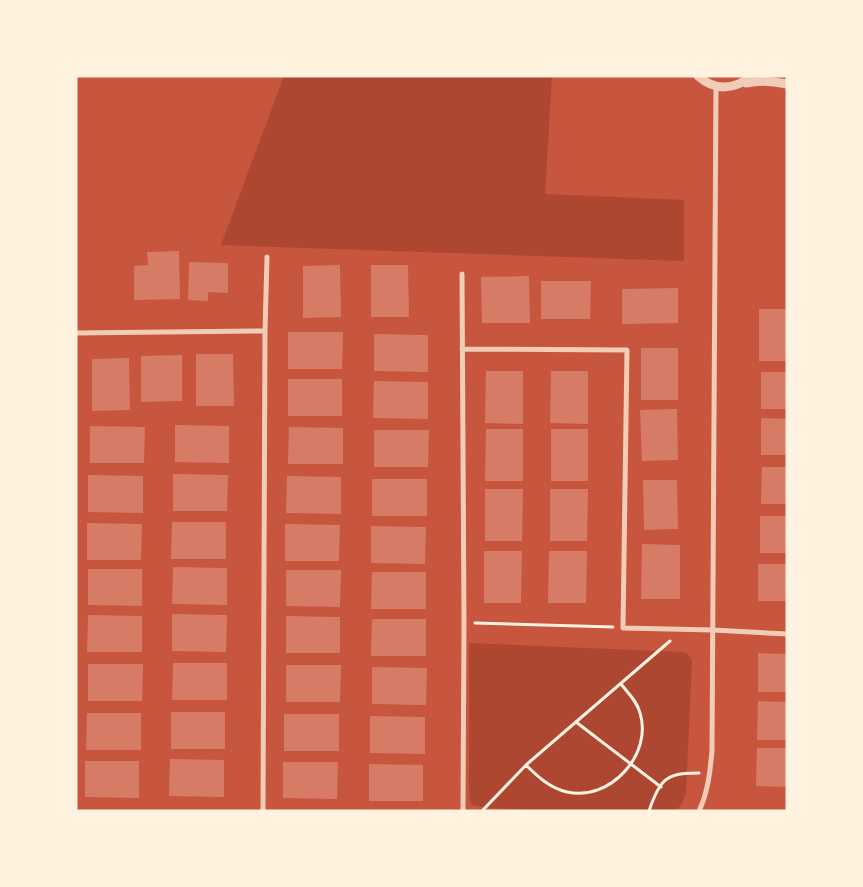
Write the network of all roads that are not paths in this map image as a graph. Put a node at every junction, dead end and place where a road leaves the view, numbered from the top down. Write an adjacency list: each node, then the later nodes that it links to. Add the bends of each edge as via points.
1 (698, 76): 5 (street)
2 (752, 76): 3 (street)
3 (743, 83): 4 (street, via 769,81); 5 (street, via 730,87)
4 (787, 84)
5 (716, 86): 11 (street)
6 (267, 257): 8 (street)
7 (462, 274): 10 (street)
8 (265, 331): 9 (street); 13 (street)
9 (76, 333)
10 (462, 348): 11 (street, via 627,350 623,628); 14 (street)
11 (713, 630): 12 (street); 15 (street, via 712,751 710,773)
12 (787, 634)
13 (262, 811)
14 (463, 811)
15 (699, 811)

